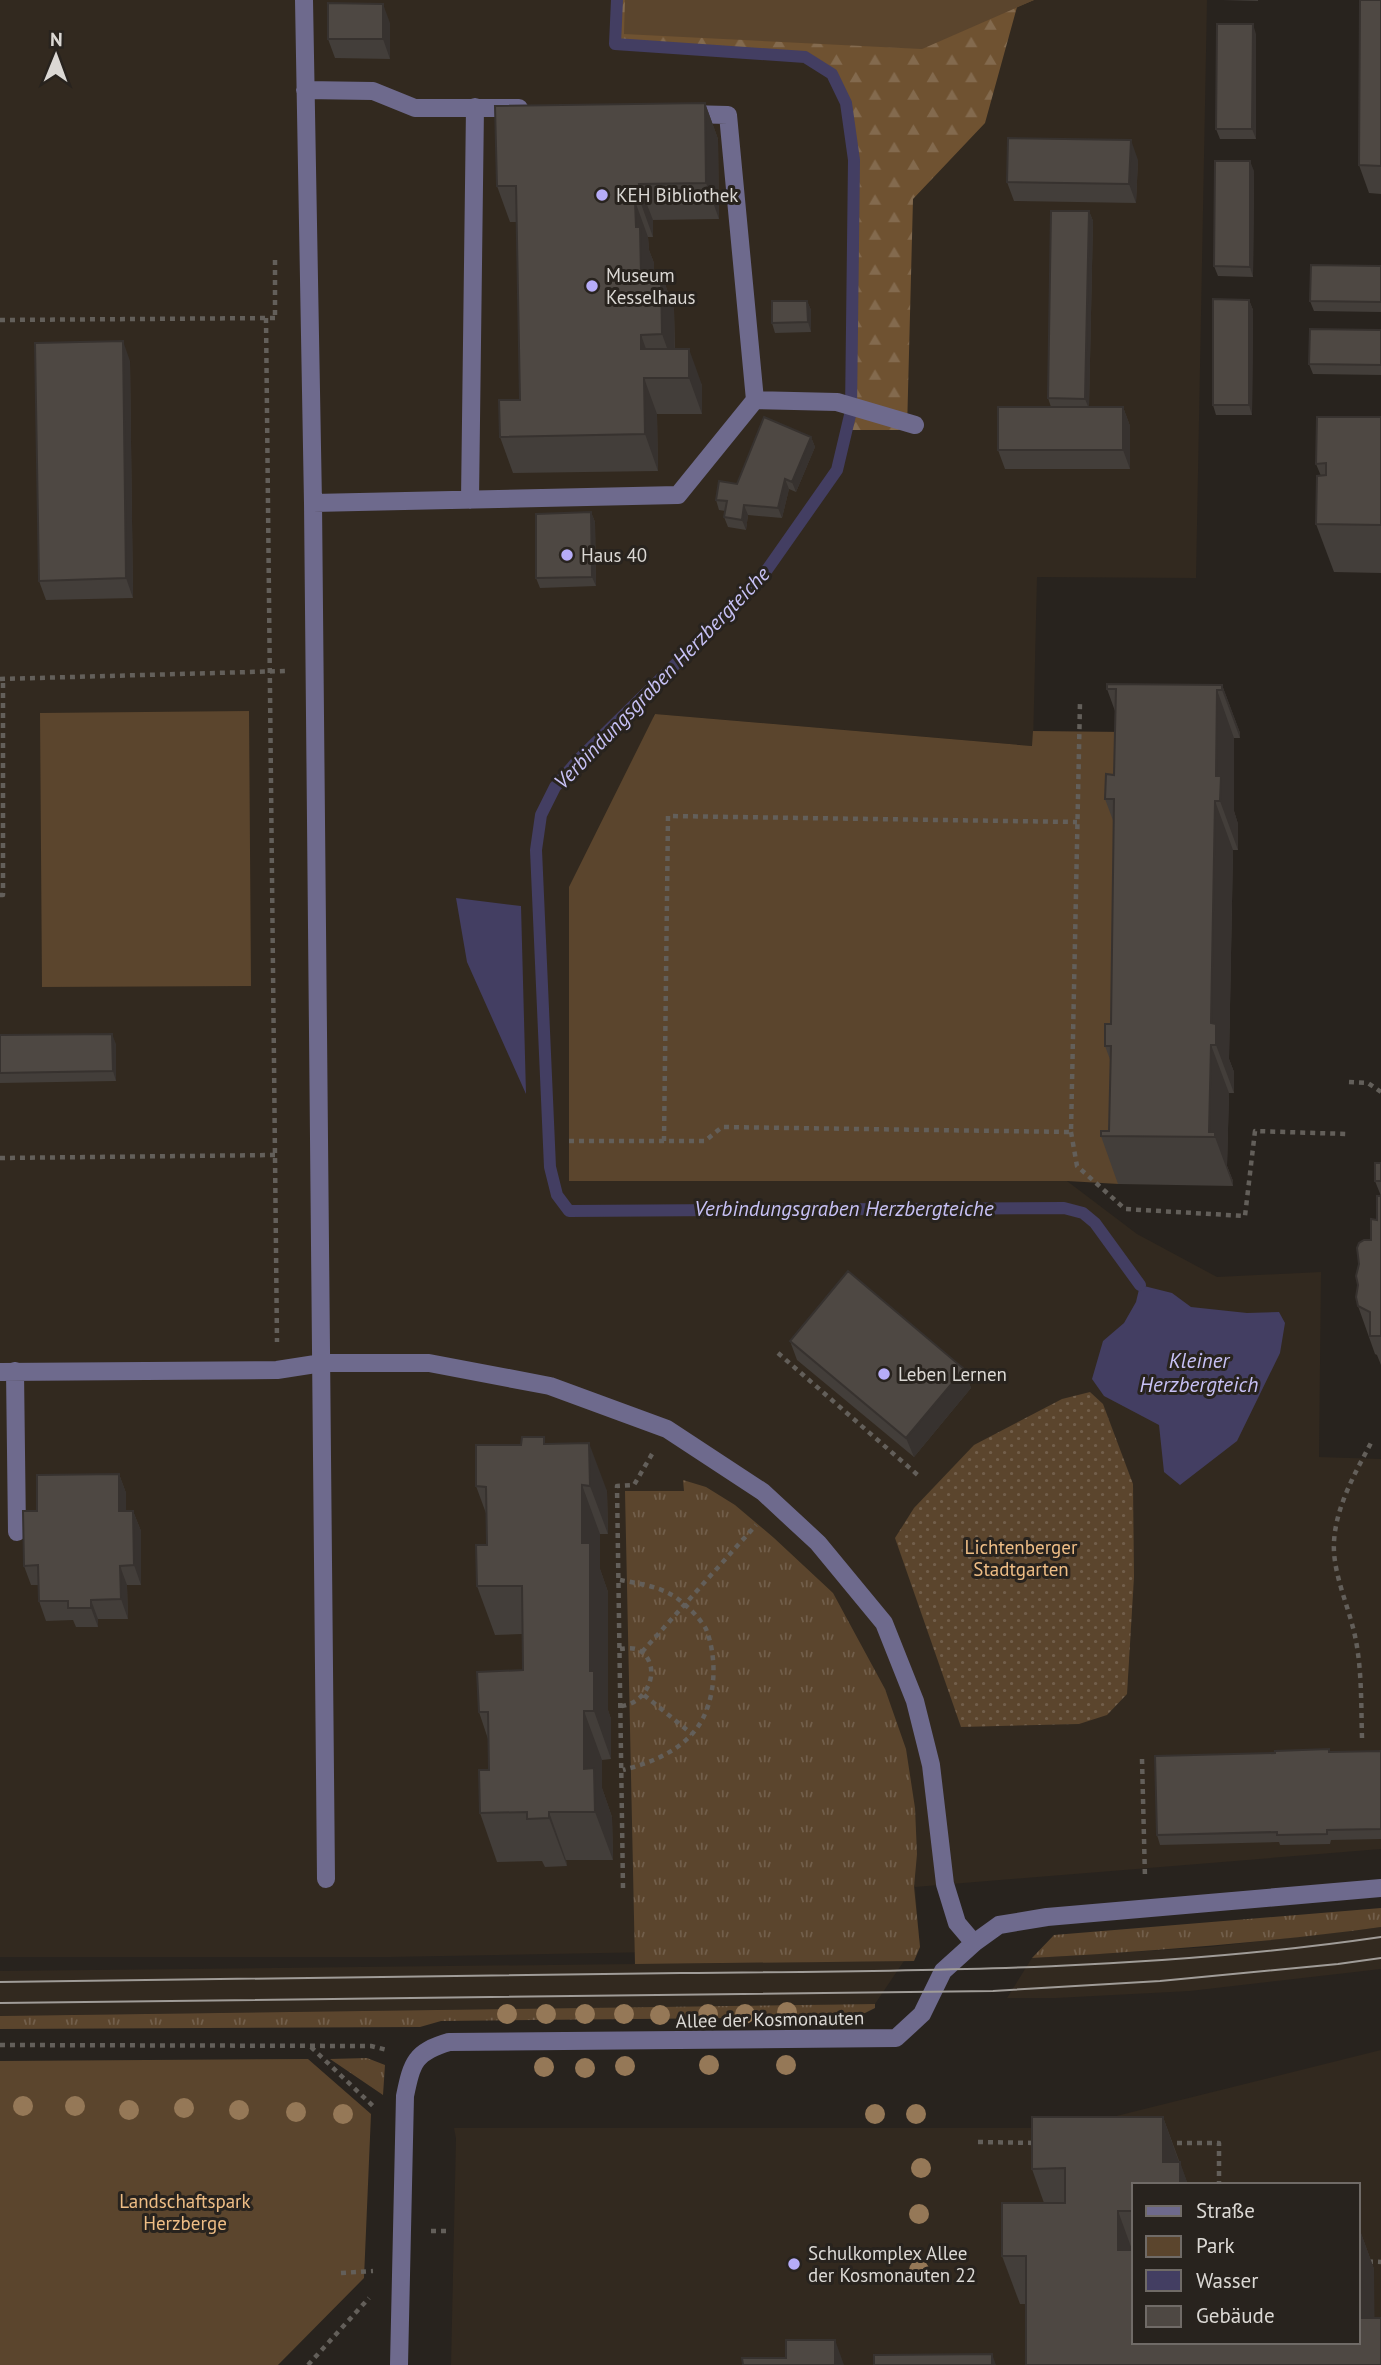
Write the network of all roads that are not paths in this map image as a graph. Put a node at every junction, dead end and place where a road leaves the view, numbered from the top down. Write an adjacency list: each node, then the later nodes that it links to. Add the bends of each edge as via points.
1 (304, 0): 2 (street)
2 (305, 90): 3 (street, via 373,91 415,108); 9 (street)
3 (475, 107): 4 (street); 8 (street)
4 (542, 109)
5 (675, 113): 6 (street, via 728,115)
6 (755, 400): 7 (street, via 836,402); 8 (street, via 678,495)
7 (915, 425)
8 (470, 500): 9 (street)
9 (313, 503): 10 (street)
10 (322, 1363): 11 (street, via 277,1370); 13 (street); 15 (street, via 429,1363 550,1386 667,1429 763,1492 818,1543 884,1623 915,1701 930,1765 945,1884 957,1923)
11 (8, 1372): 12 (street)
12 (17, 1532)
13 (326, 1879)
14 (1381, 1888): 15 (street, Allee der Kosmonauten, via 1047,1917 999,1925)
15 (974, 1943): 16 (street, Allee der Kosmonauten, via 943,1971 922,2014 896,2038 449,2042 418,2057 405,2096)
16 (399, 2365)

